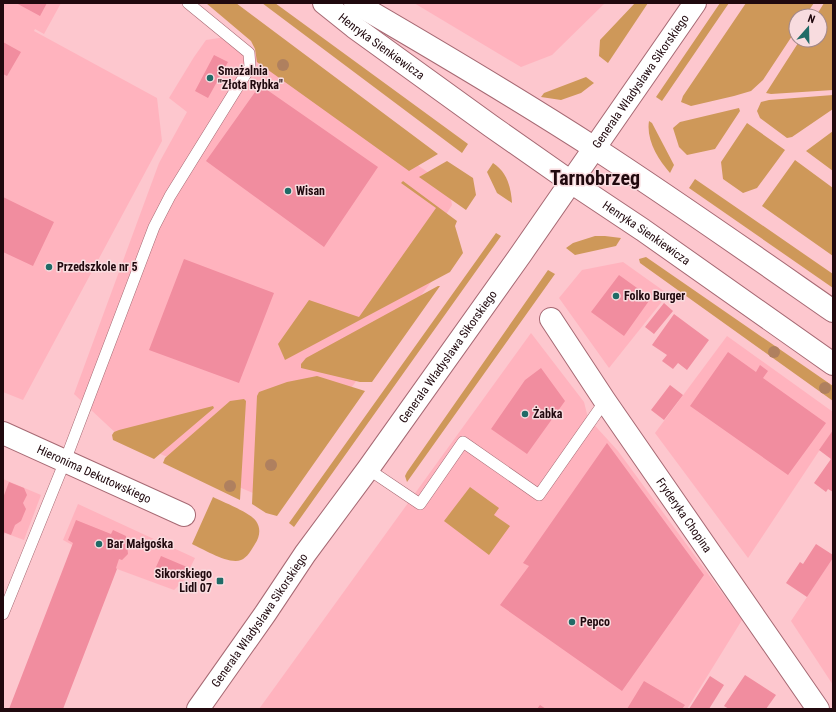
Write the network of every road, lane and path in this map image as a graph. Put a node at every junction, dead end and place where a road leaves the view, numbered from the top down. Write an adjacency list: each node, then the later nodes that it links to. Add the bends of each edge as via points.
1 (188, 3): 12 (lane, via 249,53 250,67 170,196 154,227)
2 (324, 3): 6 (street, Henryka Sienkiewicza)
3 (356, 3): 5 (street, Henryka Sienkiewicza, via 477,74)
4 (695, 3): 5 (street, Generała Władysława Sikorskiego)
5 (595, 149): 6 (street, Generała Władysława Sikorskiego); 7 (street, Henryka Sienkiewicza)
6 (571, 182): 9 (street, Henryka Sienkiewicza); 13 (street, Generała Władysława Sikorskiego)
7 (833, 311)
8 (551, 319): 10 (street, Fryderyka Chopina)
9 (833, 364)
10 (605, 401): 13 (lane, via 538,495 463,442 420,504); 17 (street, Fryderyka Chopina)
11 (3, 434): 12 (street, Hieronima Dekutowskiego)
12 (65, 461): 14 (street, Hieronima Dekutowskiego); 15 (lane)
13 (368, 469): 16 (street, Generała Władysława Sikorskiego, via 305,554)
14 (184, 515)
15 (3, 614)
16 (198, 709)
17 (818, 709)

